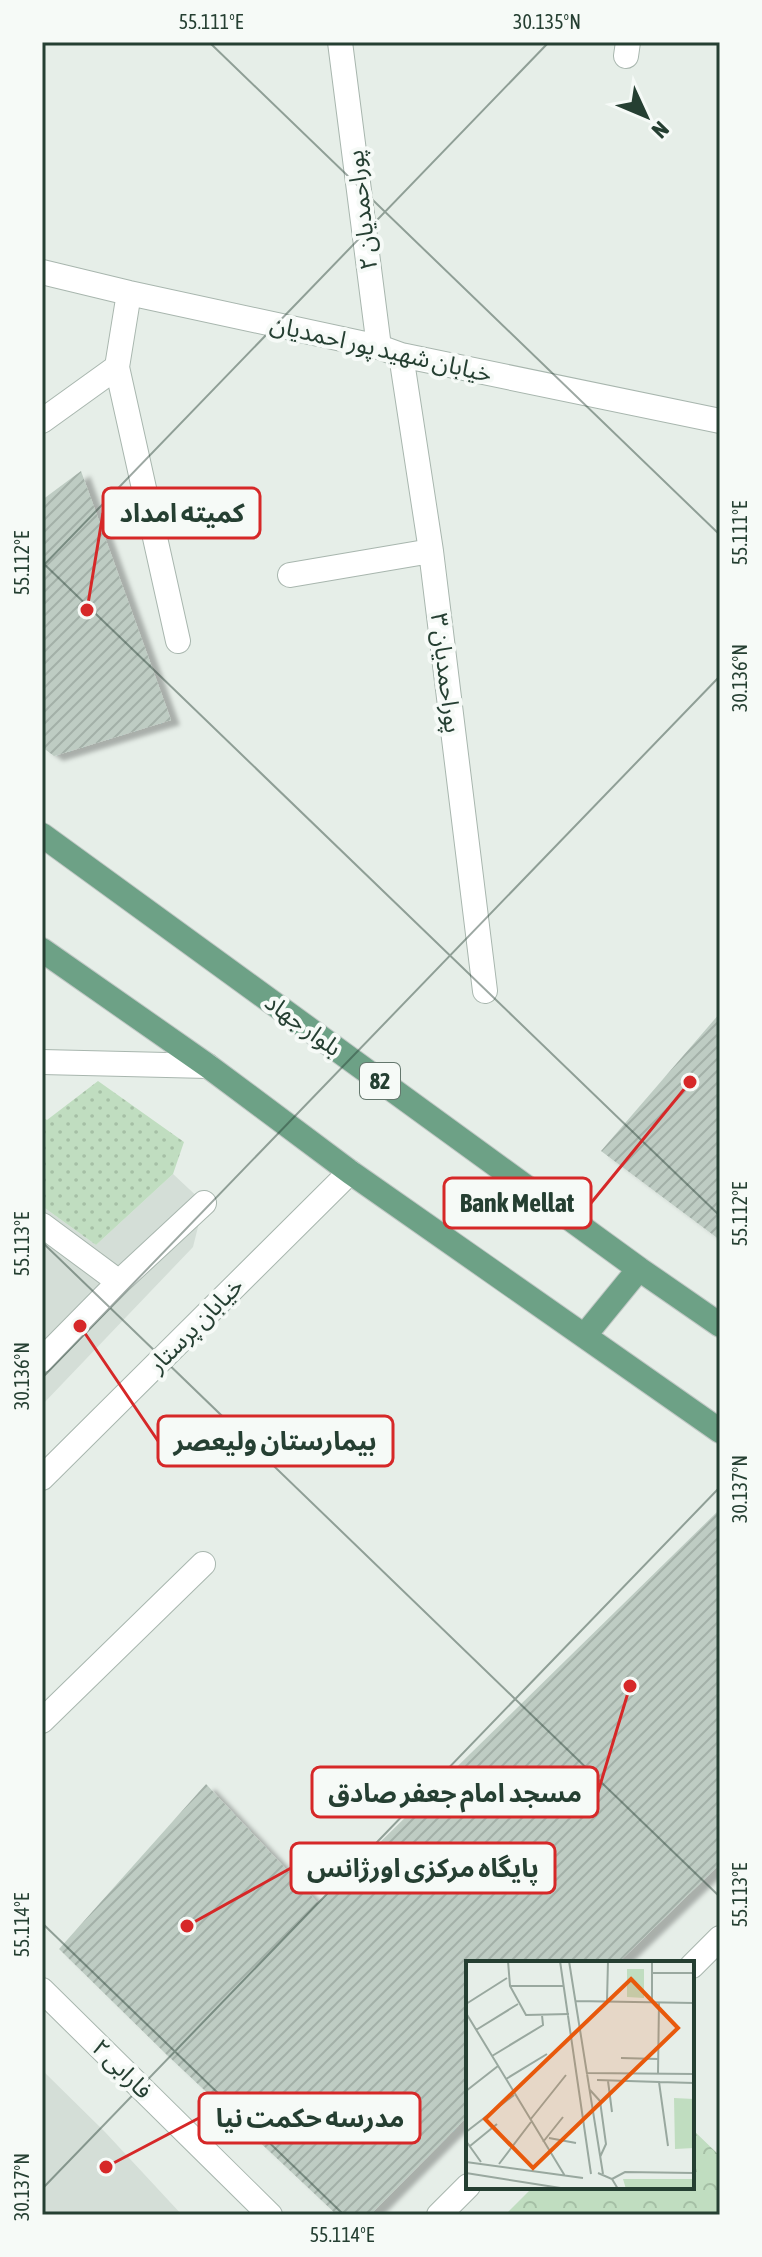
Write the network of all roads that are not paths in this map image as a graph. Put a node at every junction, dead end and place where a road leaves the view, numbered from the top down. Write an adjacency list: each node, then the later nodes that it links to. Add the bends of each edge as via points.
1 (340, 42): 4 (street, پوراحمدیان ۲)
2 (42, 272): 3 (street, خیابان شهید پور احمدیان)
3 (129, 293): 4 (street, خیابان شهید پور احمدیان); 5 (street)
4 (390, 351): 7 (street, خیابان شهید پور احمدیان); 8 (street, پوراحمدیان ۳)
5 (117, 367): 6 (street); 10 (street)
6 (42, 421)
7 (720, 421)
8 (431, 551): 9 (street); 13 (street, پوراحمدیان ۳)
9 (290, 575)
10 (178, 641)
11 (42, 835): 19 (main road, بلوار جهاد / 82)
12 (42, 950): 15 (main road)
13 (485, 991)
14 (42, 1062): 15 (street)
15 (208, 1066): 16 (main road)
16 (350, 1172): 22 (main road); 25 (street, خیابان پرستار)
17 (204, 1203): 20 (street)
18 (42, 1225): 20 (street)
19 (639, 1269): 21 (main road, بلوار جهاد / 82); 22 (main road)
20 (119, 1282): 23 (street)
21 (720, 1325)
22 (585, 1335): 24 (main road)
23 (42, 1360)
24 (720, 1431)
25 (42, 1478)
26 (203, 1564): 27 (street)
27 (42, 1721)
28 (720, 1938): 29 (street)
29 (694, 1964)
30 (42, 1990): 32 (street, فارابی ۲)
31 (466, 2188): 33 (street)
32 (270, 2215)
33 (439, 2215)

